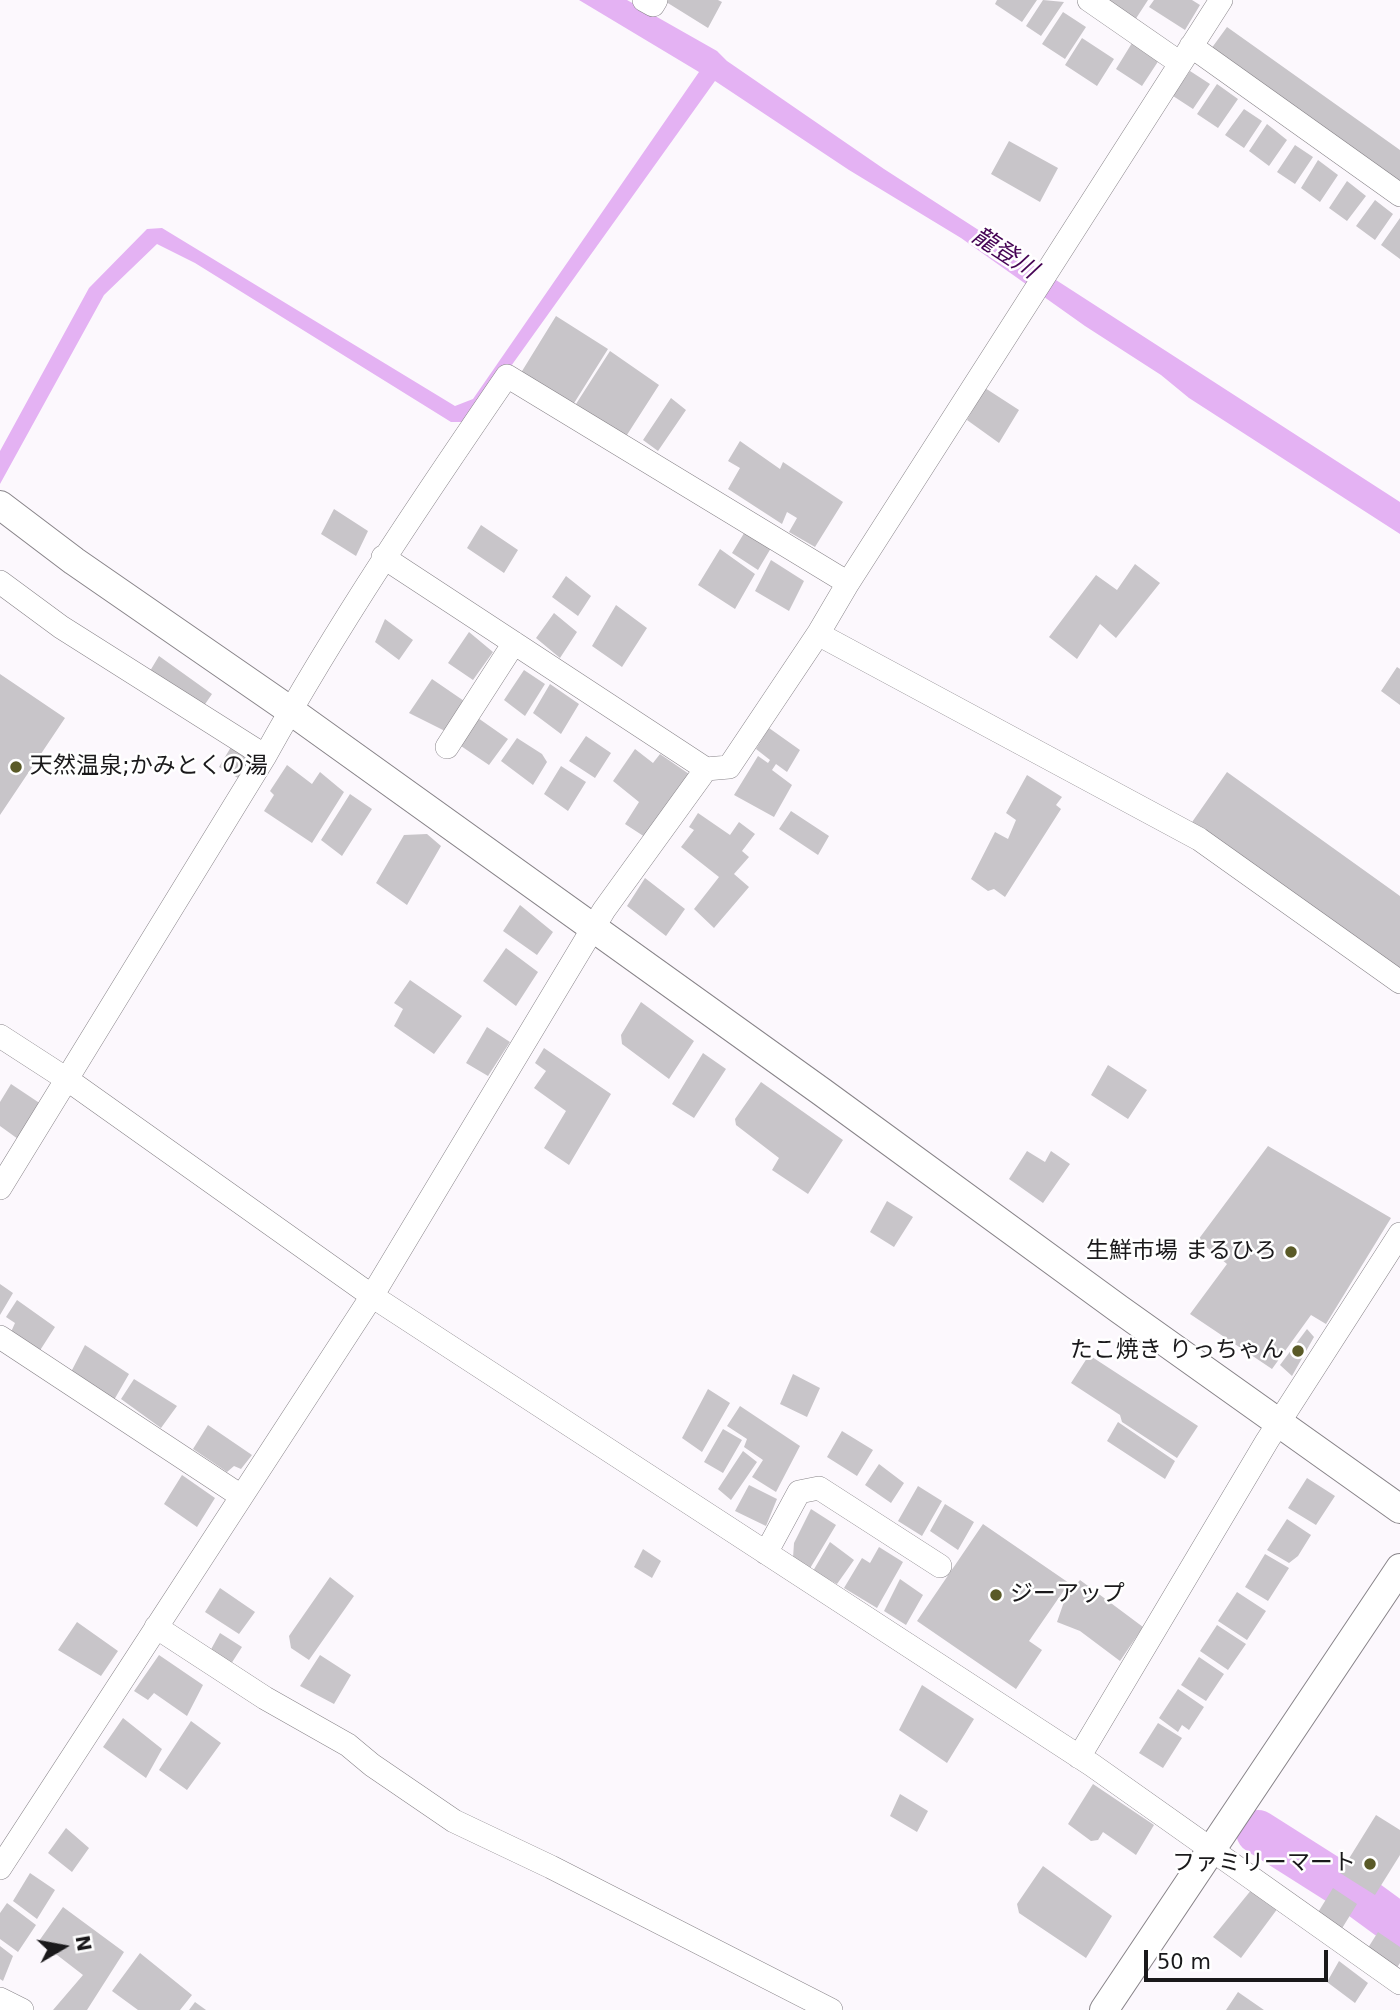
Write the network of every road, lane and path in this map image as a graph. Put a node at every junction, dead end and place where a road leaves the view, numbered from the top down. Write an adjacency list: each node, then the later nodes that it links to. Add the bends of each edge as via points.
1 (644, 0): 2 (street, via 653,5)
2 (656, 0)
3 (1089, 0): 5 (street)
4 (1220, 0): 5 (street)
5 (1185, 55): 6 (street); 10 (street)
6 (1400, 195)
7 (0, 505): 13 (street)
8 (383, 557): 10 (street, via 507,376); 12 (street); 13 (street)
9 (0, 582): 15 (street, via 61,627)
10 (848, 583): 11 (street)
11 (818, 634): 16 (street, via 729,767); 18 (street, via 1199,839)
12 (514, 643): 14 (street); 16 (street)
13 (291, 711): 15 (street); 17 (street)
14 (447, 747)
15 (265, 756): 20 (street)
16 (706, 768): 17 (street)
17 (593, 929): 23 (street); 25 (street)
18 (1400, 982)
19 (0, 1037): 20 (street)
20 (68, 1080): 21 (street); 23 (street)
21 (0, 1188)
22 (1400, 1234): 25 (street)
23 (372, 1296): 26 (street); 28 (street)
24 (0, 1337): 26 (street)
25 (1280, 1423): 27 (street); 32 (street)
26 (241, 1496): 31 (street)
27 (1400, 1509)
28 (766, 1553): 29 (street, via 799,1492 819,1488); 32 (street)
29 (940, 1566)
30 (1400, 1568): 33 (street)
31 (156, 1627): 34 (street); 38 (street, via 348,1745 454,1821)
32 (1079, 1757): 33 (street)
33 (1210, 1851): 35 (street); 39 (street)
34 (0, 1868)
35 (1400, 1983)
36 (0, 1999): 37 (street)
37 (22, 2010)
38 (831, 2010)
39 (1104, 2010)

